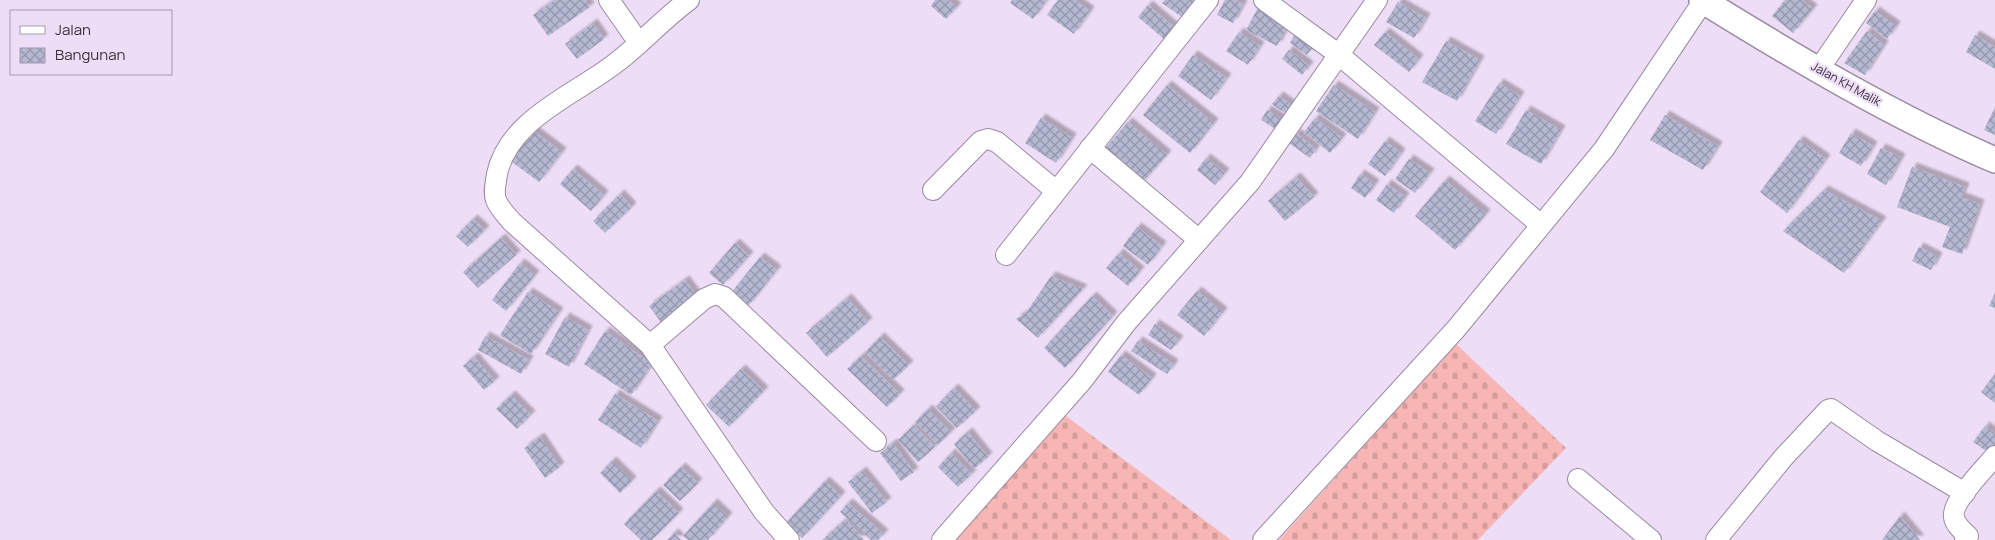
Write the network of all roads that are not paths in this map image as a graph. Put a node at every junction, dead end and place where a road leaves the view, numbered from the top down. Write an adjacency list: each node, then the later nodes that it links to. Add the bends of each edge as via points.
1 (609, 0): 8 (street)
2 (689, 0): 8 (street)
3 (1208, 0): 11 (street)
4 (1264, 0): 9 (street)
5 (1377, 0): 9 (street)
6 (1703, 0): 10 (street, Jalan KH Malik); 15 (street, via 1604,150)
7 (1866, 0): 10 (street)
8 (639, 43): 18 (street, via 616,63 546,108 503,154 495,185 496,200 512,222)
9 (1338, 54): 15 (street); 16 (street, via 1250,182)
10 (1819, 69): 12 (street, Jalan KH Malik)
11 (1090, 148): 14 (street); 16 (street)
12 (1995, 160)
13 (933, 190): 14 (street, via 981,141 988,139 997,142)
14 (1056, 191): 17 (street)
15 (1540, 225): 25 (street, via 1456,329)
16 (1199, 240): 24 (street, via 1126,322 1082,381)
17 (1006, 255)
18 (650, 345): 19 (street, via 704,298 715,294 724,297); 23 (street, via 764,512)
19 (876, 441)
20 (1995, 456): 22 (street)
21 (1578, 479): 26 (street)
22 (1965, 493): 27 (street, via 1877,441 1831,409 1783,458); 28 (street, via 1953,513 1955,522 1968,536)
23 (789, 540)
24 (942, 540)
25 (1263, 540)
26 (1651, 540)
27 (1716, 540)
28 (1964, 540)

